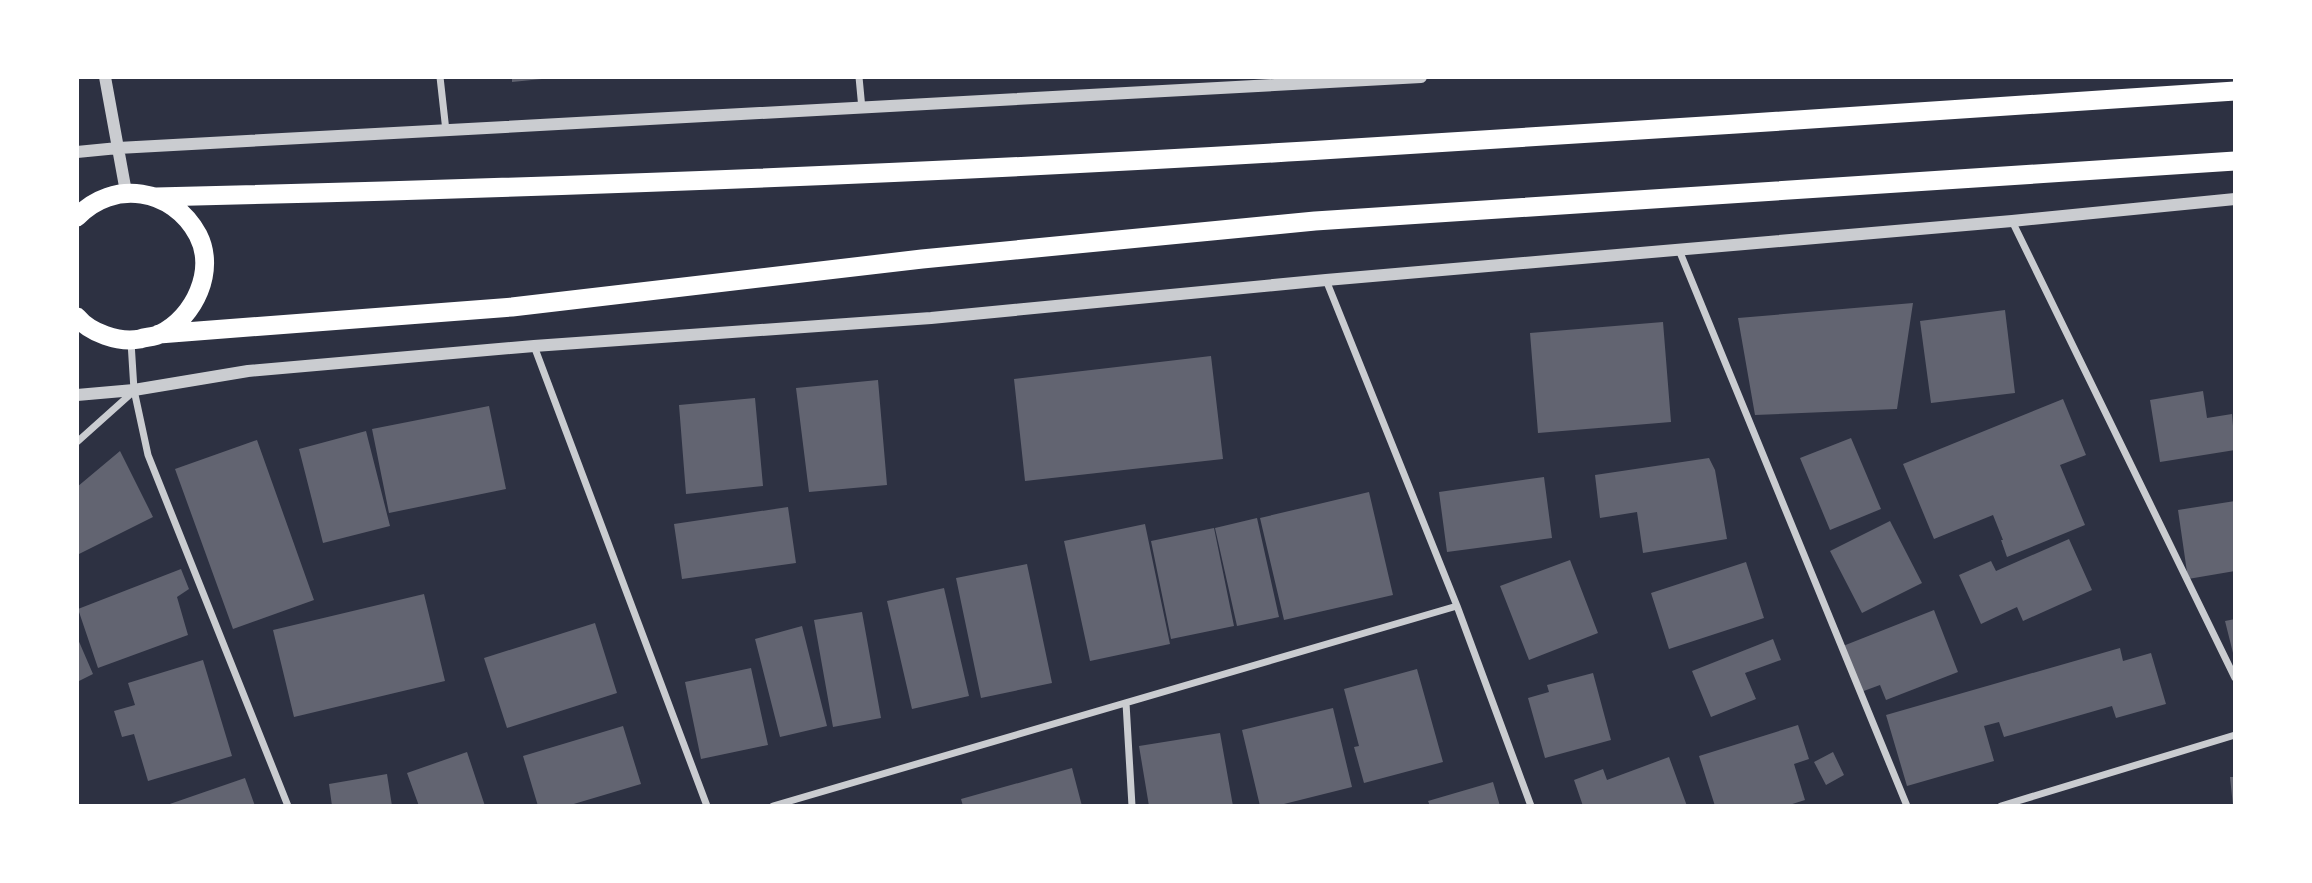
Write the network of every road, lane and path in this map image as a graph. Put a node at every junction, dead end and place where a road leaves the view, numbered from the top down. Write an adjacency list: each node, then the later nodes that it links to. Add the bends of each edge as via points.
1 (105, 77): 8 (street)
2 (440, 77): 7 (street)
3 (859, 77): 6 (street)
4 (1421, 77): 6 (street)
5 (2235, 91): 12 (highway, via 1264,154 459,189)
6 (862, 109): 7 (street)
7 (446, 131): 8 (street)
8 (118, 148): 9 (street); 11 (street)
9 (77, 152)
10 (2235, 161): 19 (highway, via 1315,221 922,259 512,307)
11 (126, 192): 12 (highway); 14 (highway)
12 (156, 197): 19 (highway, via 182,213 198,236 205,264 199,293 184,318)
13 (2235, 199): 15 (street)
14 (80, 210)
15 (2012, 222): 16 (street); 28 (street)
16 (1678, 248): 17 (street); 37 (street)
17 (1326, 280): 23 (street, via 931,318); 27 (street)
18 (77, 317): 20 (highway)
19 (159, 334): 22 (highway)
20 (105, 336): 21 (highway); 22 (highway)
21 (77, 340)
22 (131, 341): 24 (street)
23 (534, 346): 24 (street, via 248,371); 33 (street)
24 (134, 390): 25 (street); 26 (street); 32 (street, via 148,455)
25 (77, 395)
26 (77, 442)
27 (1457, 606): 29 (street); 36 (street)
28 (2235, 678)
29 (1126, 703): 31 (street); 35 (street)
30 (2235, 735): 38 (street)
31 (787, 804): 34 (street)
32 (288, 806)
33 (707, 806)
34 (774, 806)
35 (1132, 806)
36 (1531, 806)
37 (1907, 806)
38 (2001, 806)

